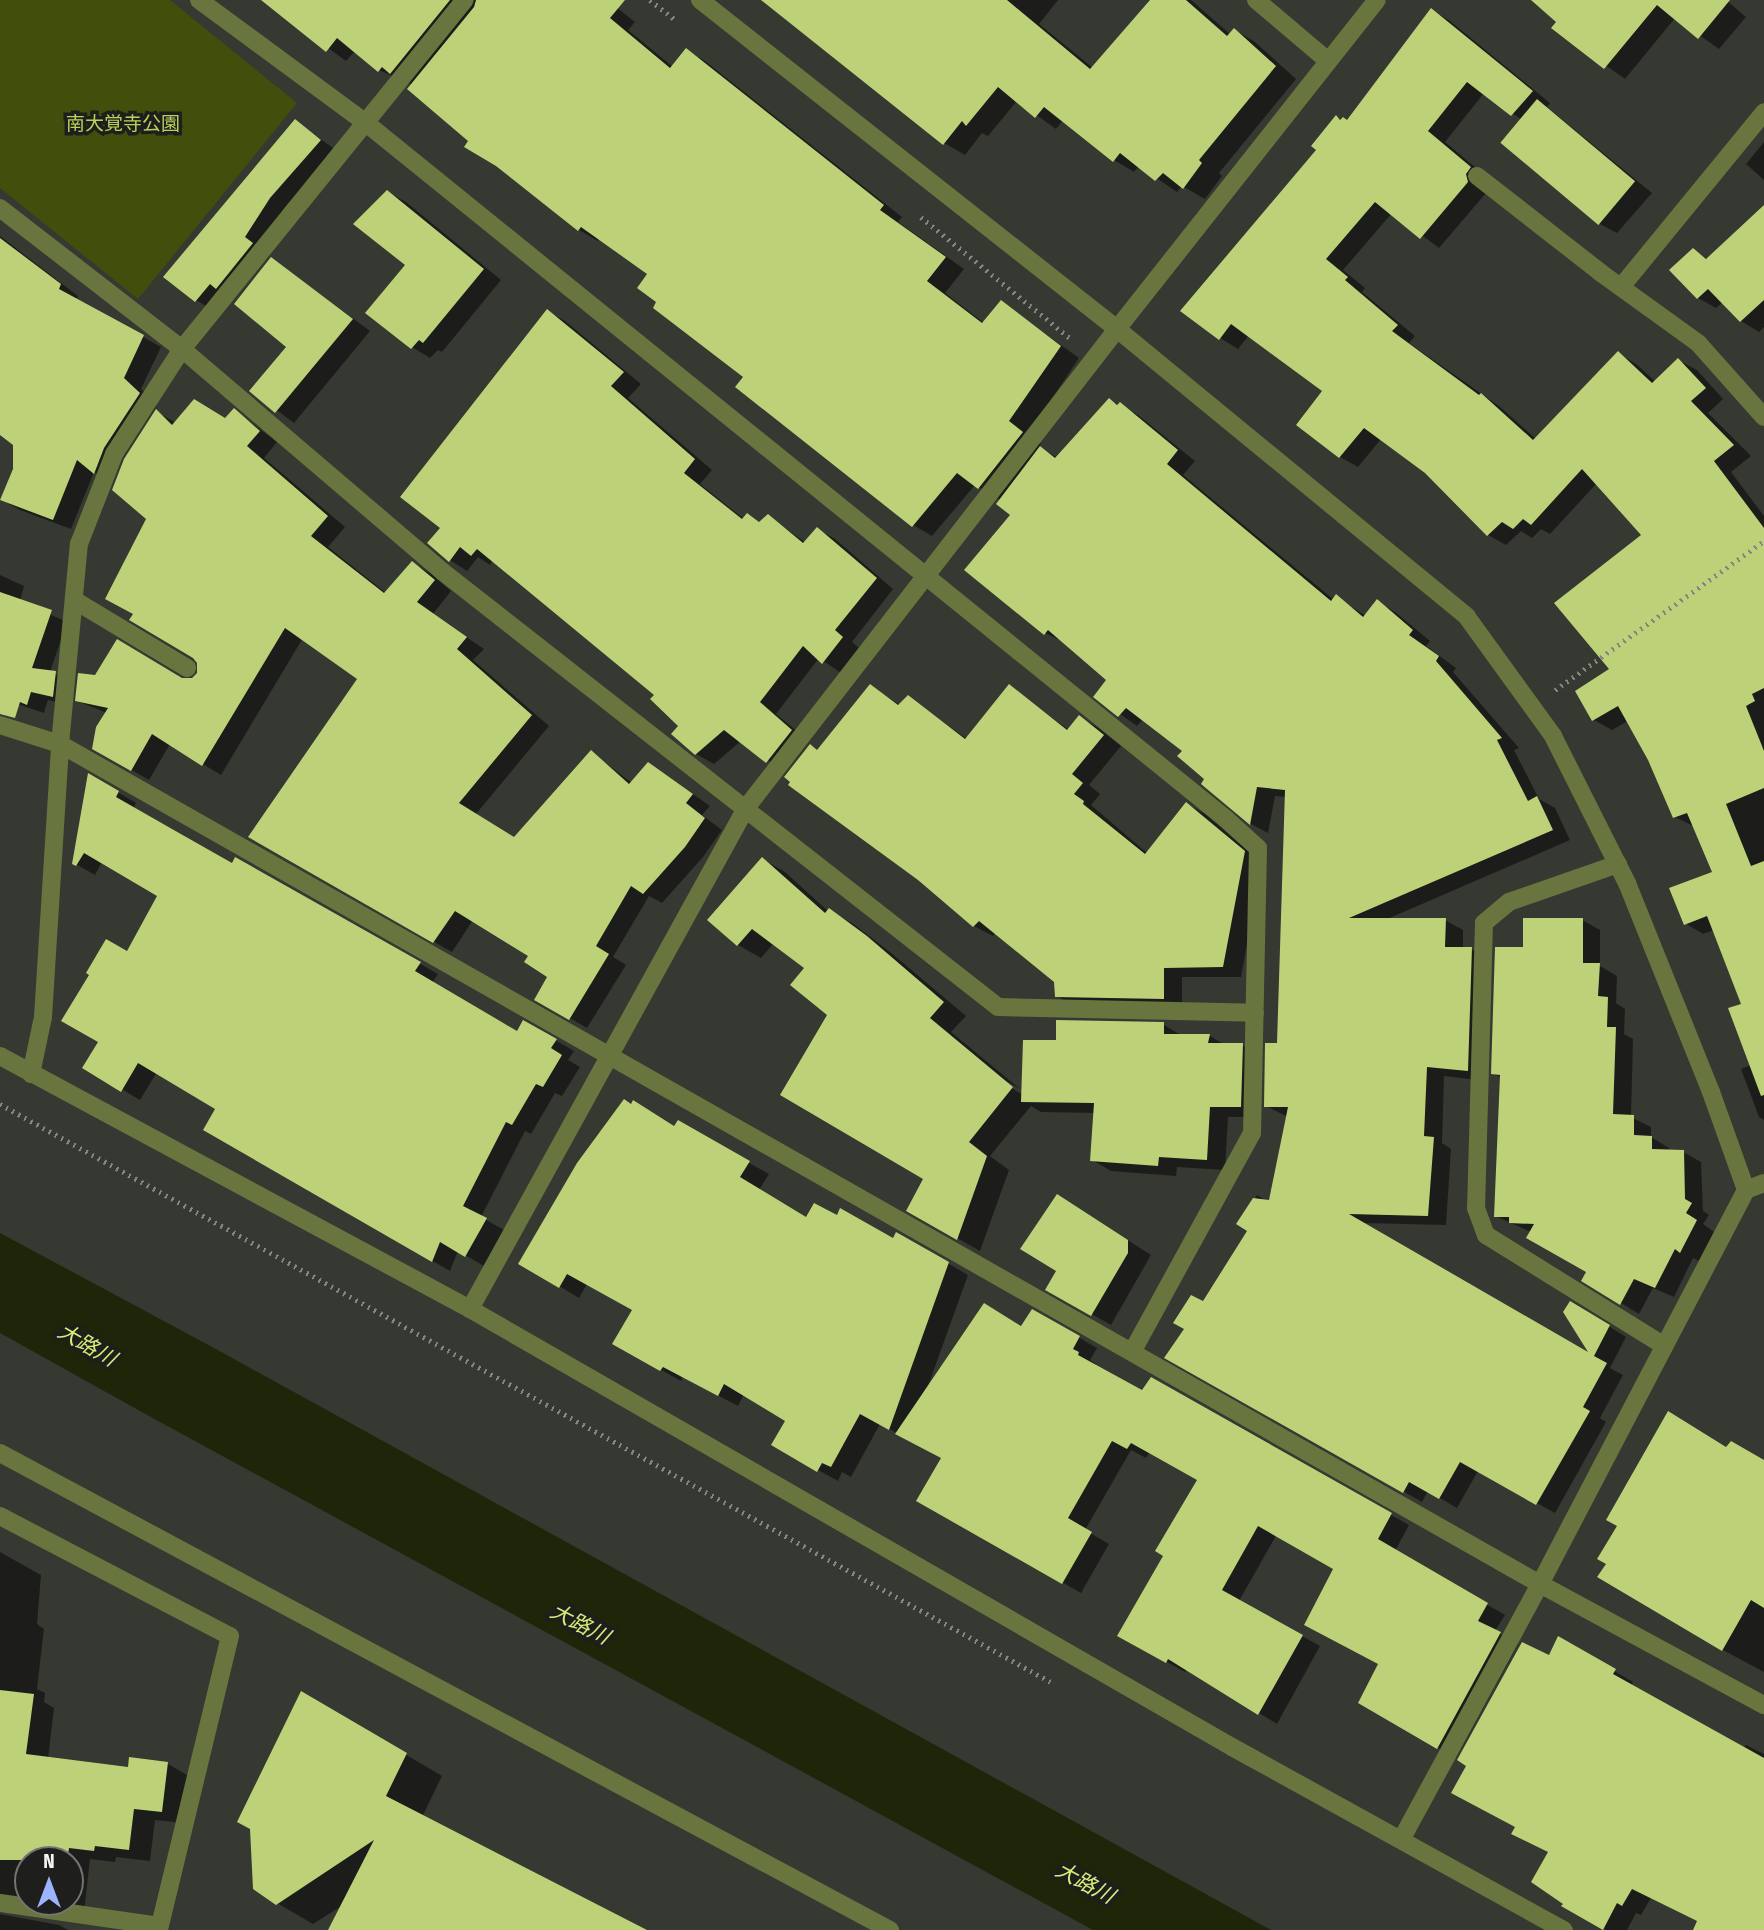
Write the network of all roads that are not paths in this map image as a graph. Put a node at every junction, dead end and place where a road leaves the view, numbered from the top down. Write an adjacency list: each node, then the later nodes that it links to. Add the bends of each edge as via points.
1 (199, 0): 8 (street)
2 (465, 0): 8 (street)
3 (700, 0): 12 (street)
4 (1256, 0): 6 (street)
5 (1377, 0): 6 (street)
6 (1327, 60): 12 (street)
7 (1764, 112): 11 (street)
8 (366, 123): 13 (street); 15 (street)
9 (1477, 176): 11 (street)
10 (0, 208): 13 (street)
11 (1621, 287): 14 (street, via 1698,343)
12 (1117, 329): 15 (street); 21 (street, via 1467,617 1553,736)
13 (182, 349): 16 (street, via 114,454 79,544); 20 (street, via 443,572)
14 (1764, 417)
15 (926, 576): 20 (street); 22 (street, via 1258,848)
16 (74, 600): 17 (street); 19 (street)
17 (187, 668)
18 (0, 724): 19 (street)
19 (60, 744): 23 (street); 25 (street, via 43,1017)
20 (746, 808): 22 (street, via 998,1007); 23 (street)
21 (1618, 864): 27 (street); 29 (street, via 1508,902 1484,923 1476,1209 1486,1235)
22 (1255, 1013): 30 (street, via 1252,1133)
23 (607, 1055): 28 (street); 30 (street)
24 (0, 1056): 25 (street)
25 (31, 1073): 28 (street)
26 (1764, 1183): 27 (street)
27 (1746, 1191): 29 (street)
28 (470, 1309): 35 (street, via 1232,1747)
29 (1664, 1346): 33 (street)
30 (1133, 1350): 33 (street)
31 (0, 1453): 38 (street)
32 (0, 1516): 37 (street, via 230,1636)
33 (1540, 1584): 34 (street); 35 (street)
34 (1764, 1705)
35 (1402, 1838): 39 (street)
36 (0, 1903): 37 (street)
37 (159, 1928)
38 (890, 1930)
39 (1564, 1930)

